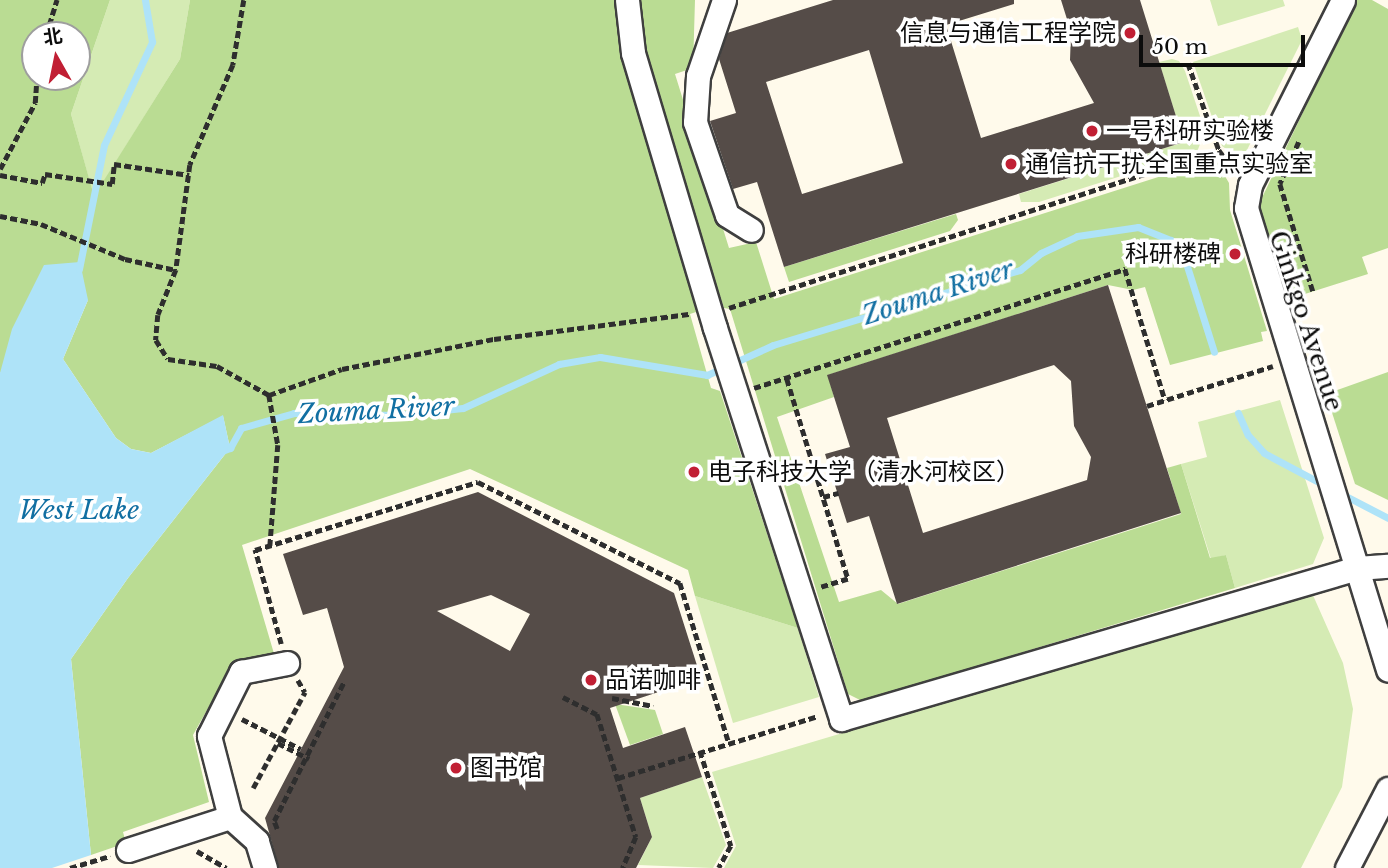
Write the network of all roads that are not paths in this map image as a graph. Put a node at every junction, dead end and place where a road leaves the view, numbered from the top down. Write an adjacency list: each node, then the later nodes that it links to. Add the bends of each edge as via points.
1 (627, 0): 6 (street, via 633,53 713,321 841,719)
2 (724, 0): 4 (street, via 698,76 695,122 727,215)
3 (1343, 0): 6 (street, Ginkgo Avenue, via 1249,191 1249,229)
4 (751, 230)
5 (1388, 566): 6 (street)
6 (1357, 568): 8 (street, Ginkgo Avenue)
7 (287, 663): 10 (street, via 241,672 209,736)
8 (1388, 670)
9 (1388, 789): 13 (street)
10 (230, 817): 11 (street); 12 (street, via 257,841)
11 (128, 850)
12 (265, 868)
13 (1348, 868)

